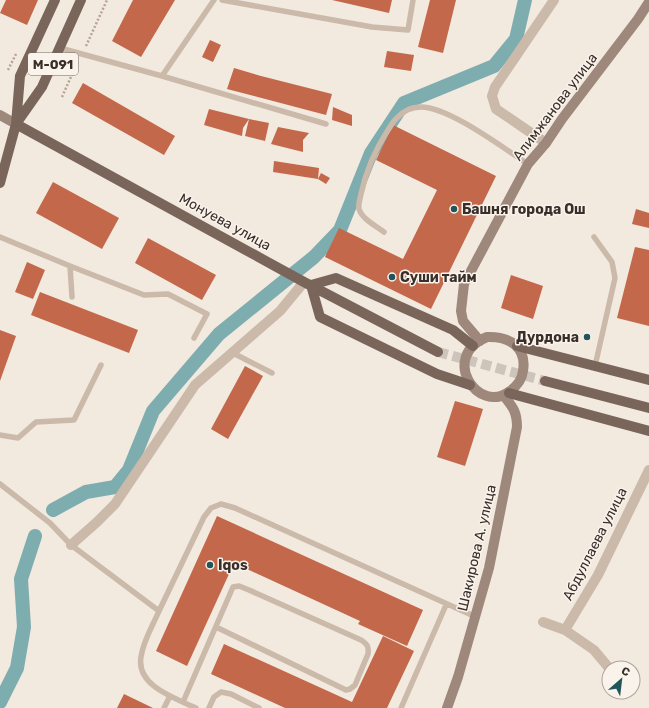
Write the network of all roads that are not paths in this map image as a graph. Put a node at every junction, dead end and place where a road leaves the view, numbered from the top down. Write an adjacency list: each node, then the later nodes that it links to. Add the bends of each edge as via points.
1 (55, 0): 11 (main road, М-091, via 20,76)
2 (81, 0): 8 (main road, М-091)
3 (214, 0): 9 (lane)
4 (222, 0): 5 (lane, via 372,27 408,30)
5 (413, 0)
6 (554, 0): 13 (street, via 495,87 492,96 496,109)
7 (649, 2): 13 (main road, Алимжанова улица)
8 (60, 48): 9 (lane); 11 (main road, М-091, via 42,87)
9 (162, 76): 12 (lane)
10 (0, 116): 11 (main road, Монуева улица)
11 (16, 124): 15 (main road); 20 (main road, Монуева улица)
12 (326, 124)
13 (546, 143): 14 (main road, Алимжанова улица)
14 (528, 164): 16 (lane, via 443,112 423,107 407,110 397,118 380,143 363,184 359,208 361,214); 23 (main road, Алимжанова улица, via 464,284 461,311 463,321)
15 (0, 183)
16 (384, 232)
17 (0, 237): 19 (lane)
18 (594, 237): 28 (lane, via 612,262 615,278)
19 (70, 266): 21 (lane); 22 (lane, via 144,295 168,294 207,314)
20 (304, 282): 23 (main road, via 336,278 453,330); 25 (main road, Монуева улица); 26 (street, via 280,311); 32 (main road, via 320,317 437,374)
21 (72, 297)
22 (194, 338)
23 (476, 343): 24 (main road, via 496,337); 32 (main road, via 468,352 464,365)
24 (517, 346): 28 (main road); 33 (main road, via 524,364 523,373 515,388)
25 (438, 352)
26 (233, 353): 29 (lane); 39 (street, via 195,385 115,504)
27 (101, 364): 36 (lane, via 74,420 36,422 18,438)
28 (594, 366): 30 (main road)
29 (272, 373)
30 (649, 380)
31 (545, 381): 34 (main road)
32 (470, 385): 33 (main road, via 484,395 497,398)
33 (506, 394): 35 (main road); 42 (main road, Шакирова А. улица, via 517,416 518,427 489,568)
34 (649, 408)
35 (649, 431)
36 (0, 435)
37 (649, 470): 45 (street, Абдуллаева улица, via 598,575)
38 (0, 484): 39 (lane, via 50,523)
39 (71, 545): 41 (lane)
40 (446, 605): 41 (lane, via 235,508 221,504 211,508 204,517); 42 (lane); 53 (lane)
41 (159, 611): 47 (lane, via 144,644 141,666 150,683)
42 (476, 617): 54 (main road, Шакирова А. улица)
43 (543, 622): 45 (street)
44 (216, 627): 44 (lane, via 233,587 239,586 361,640 369,649 355,684 346,690); 48 (lane)
45 (565, 630): 46 (street, via 594,650)
46 (602, 660)
47 (170, 696): 48 (lane); 49 (lane)
48 (183, 702): 50 (lane)
49 (164, 708)
50 (196, 708)
51 (209, 708): 52 (lane, via 214,697 221,692 231,694)
52 (259, 708)
53 (400, 708)
54 (447, 708)

